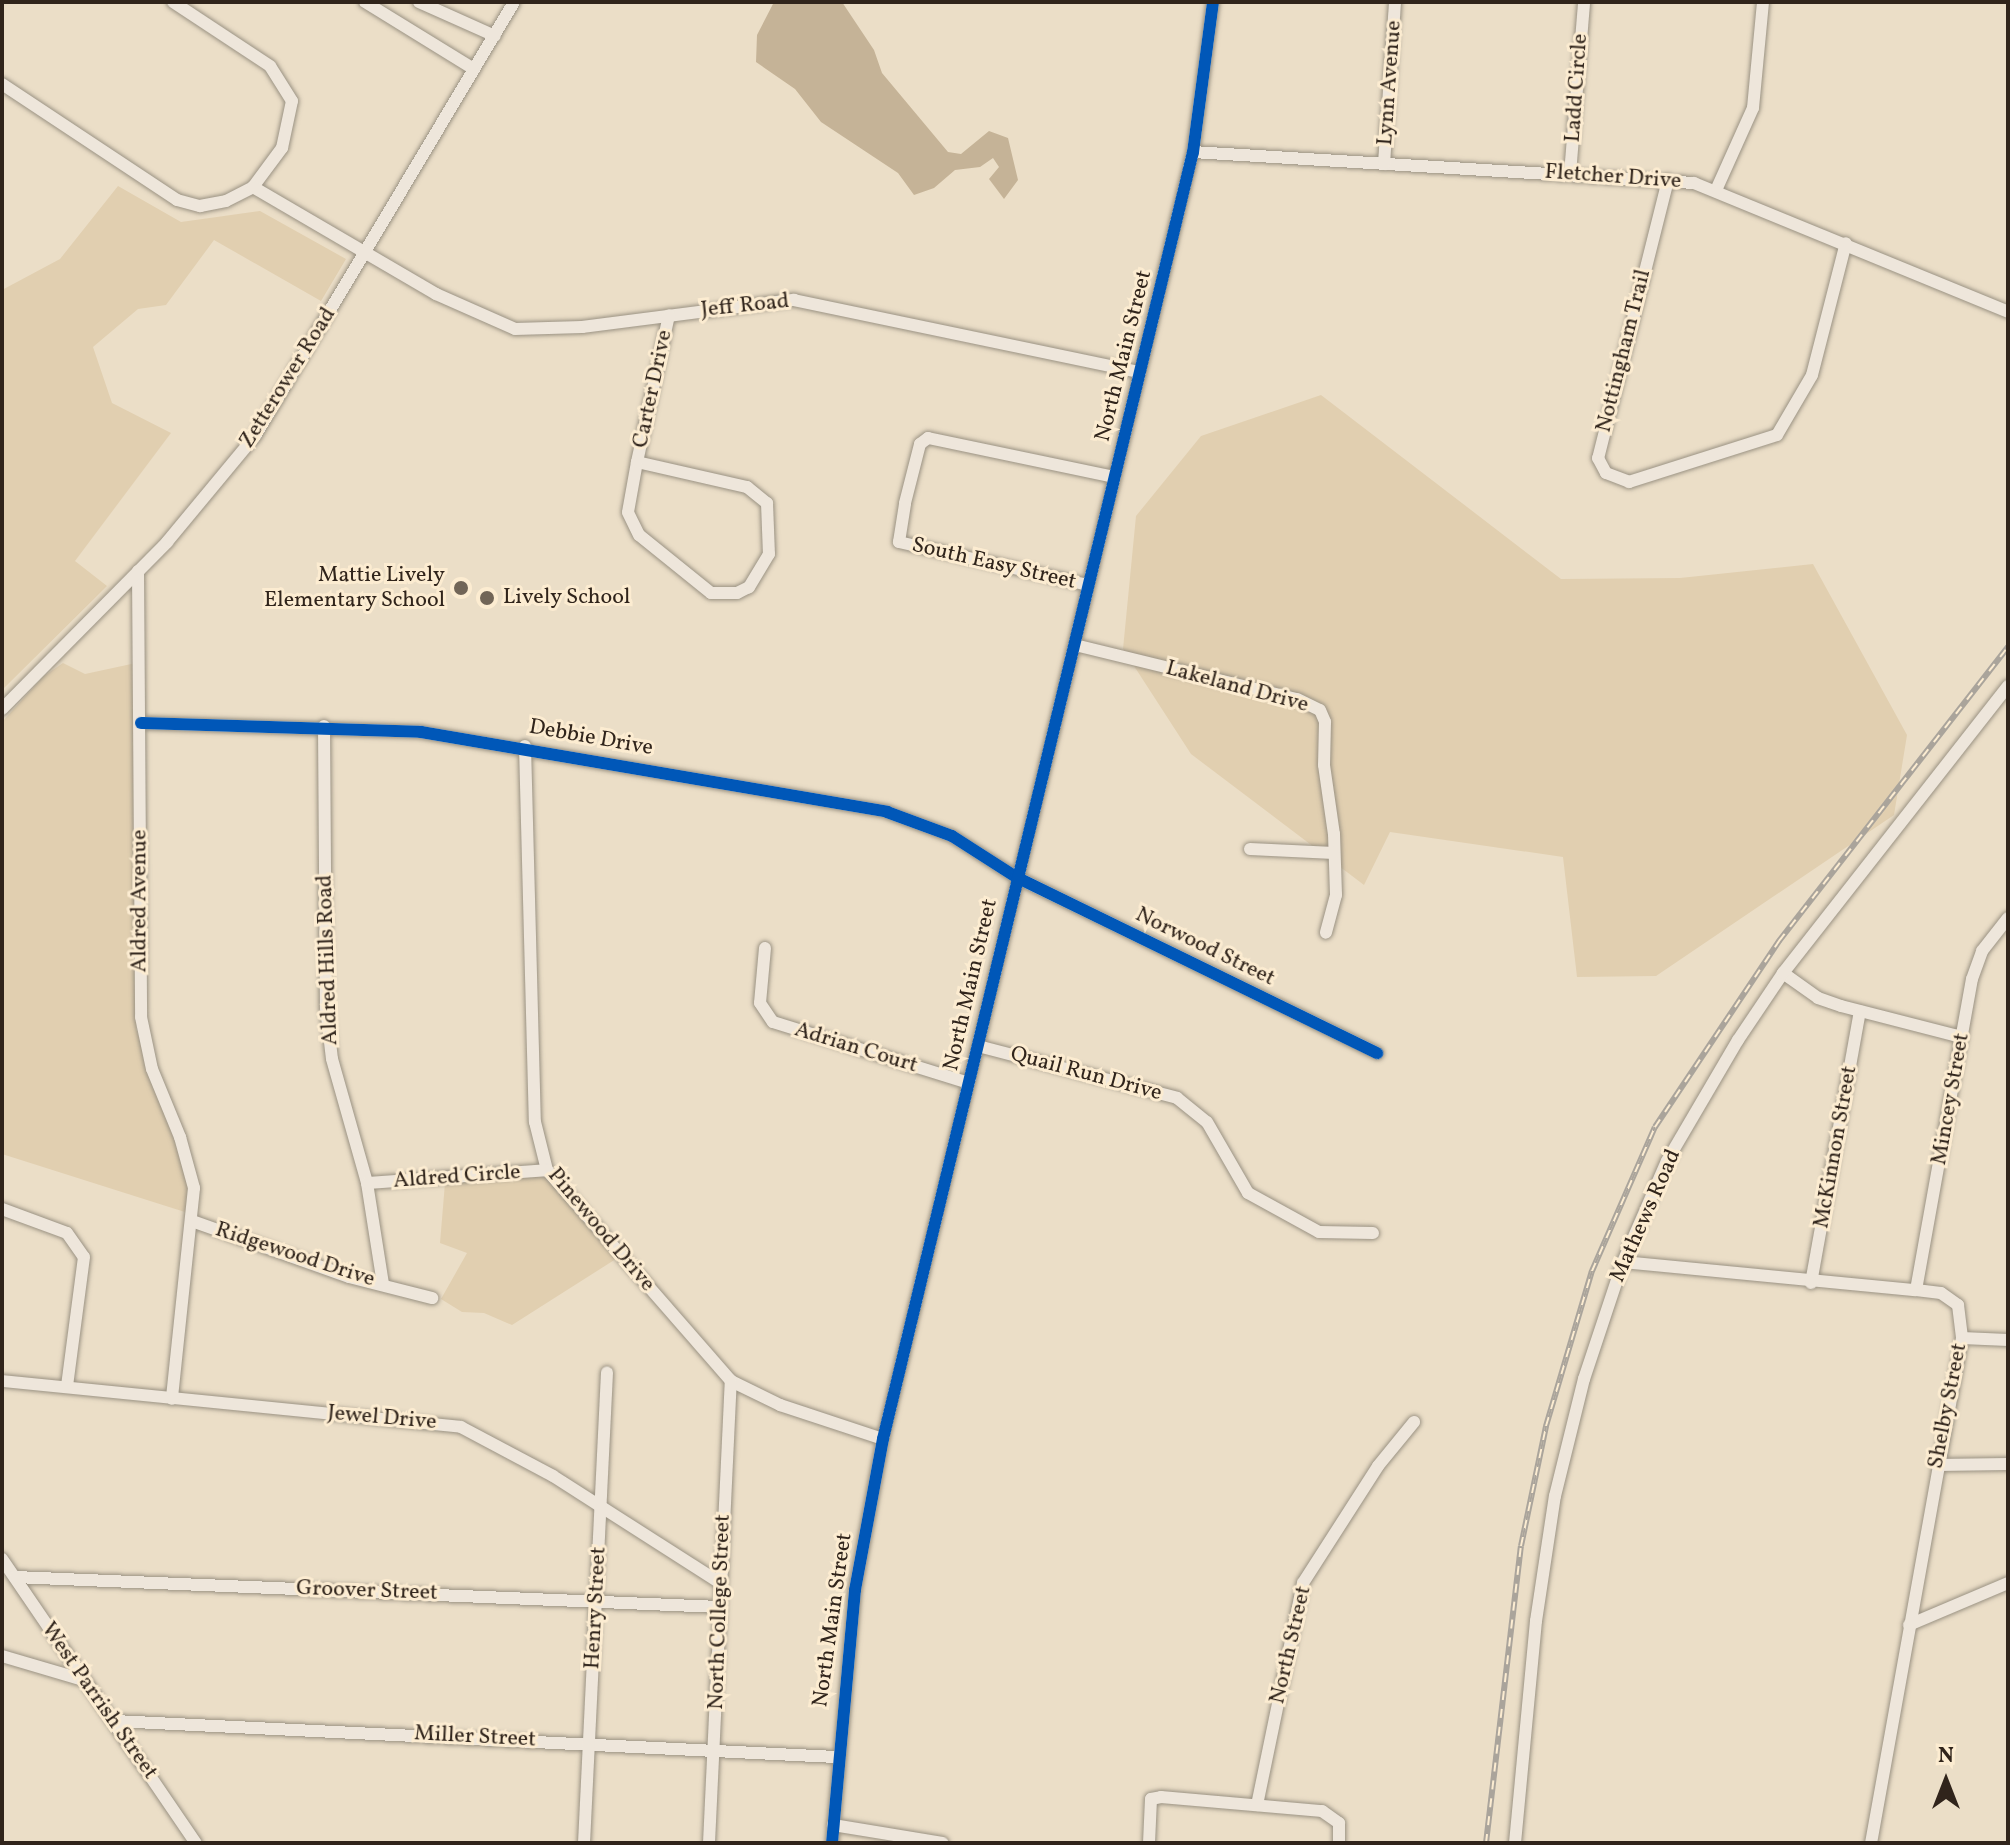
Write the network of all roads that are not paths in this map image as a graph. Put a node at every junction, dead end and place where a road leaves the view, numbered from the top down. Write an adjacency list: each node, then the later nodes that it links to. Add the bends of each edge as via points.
1 (173, 2): 16 (street, via 270,66 292,101 282,148)
2 (365, 2): 10 (street)
3 (419, 2): 9 (street)
4 (514, 2): 9 (street, Zetterower Road)
5 (1213, 2): 12 (street, North Main Street)
6 (1395, 2): 13 (street, Lynn Avenue)
7 (1584, 2): 14 (street, Ladd Circle)
8 (1763, 2): 17 (street, via 1753,108)
9 (495, 36): 10 (street, Zetterower Road)
10 (474, 69): 19 (street, Zetterower Road)
11 (2, 84): 16 (street, via 177,200 200,206 226,201)
12 (1193, 152): 13 (street, Fletcher Drive); 22 (street, North Main Street)
13 (1384, 164): 14 (street, Fletcher Drive)
14 (1570, 174): 15 (street, Fletcher Drive)
15 (1668, 180): 17 (street, Fletcher Drive); 18 (street, Nottingham Trail, via 1598,458 1606,473 1629,482 1777,435 1812,375)
16 (253, 187): 19 (street, Jeff Road)
17 (1717, 188): 18 (street, Fletcher Drive)
18 (1846, 243): 20 (street, Fletcher Drive)
19 (362, 253): 21 (street, Jeff Road, via 486,320 515,329 582,327); 25 (street, Zetterower Road, via 255,436)
20 (2007, 308)
21 (669, 315): 22 (street, Jeff Road, via 772,300 825,303); 23 (street, Carter Drive)
22 (1140, 372): 24 (street, North Main Street)
23 (637, 462): 23 (street, Carter Drive, via 628,512 639,535 711,593 737,593 749,587 769,554 767,503 747,487)
24 (1115, 477): 26 (street, North Main Street); 26 (street, South Easy Street, via 928,438 920,444 899,542)
25 (138, 571): 29 (street, Zetterower Road); 30 (street, Aldred Avenue)
26 (1088, 585): 27 (street, North Main Street)
27 (1075, 645): 34 (street, Lakeland Drive, via 1297,699 1320,710); 35 (street, North Main Street)
28 (2008, 686): 39 (street, Mathews Road)
29 (2, 709)
30 (141, 723): 31 (street, Debbie Drive); 48 (street, Aldred Avenue, via 141,1017 152,1069 185,1150 194,1188)
31 (324, 726): 32 (street, Debbie Drive); 46 (street, Aldred Hills Road, via 326,1008 332,1059)
32 (525, 746): 35 (street, Debbie Drive, via 887,812 952,836); 45 (street, Pinewood Drive, via 535,1122)
33 (1250, 849): 34 (street)
34 (1334, 853): 37 (street, Lakeland Drive, via 1336,895)
35 (1016, 877): 42 (street, North Main Street); 43 (street, Norwood Street)
36 (2008, 918): 41 (street, Mincey Street, via 1982,951)
37 (1326, 933)
38 (765, 948): 44 (street, Adrian Court, via 760,1003 773,1022)
39 (1783, 973): 40 (street, via 1818,998); 50 (street, Mathews Road, via 1685,1129)
40 (1860, 1011): 41 (street); 51 (street, McKinnon Street)
41 (1962, 1037): 53 (street, Mincey Street)
42 (978, 1046): 44 (street, North Main Street); 49 (street, Quail Run Drive, via 1177,1098 1207,1122 1248,1193 1319,1232)
43 (1377, 1053)
44 (969, 1083): 63 (street, North Main Street)
45 (547, 1170): 46 (street, Aldred Circle); 59 (street, Pinewood Drive)
46 (367, 1183): 52 (street, Aldred Hills Road)
47 (2, 1209): 60 (street, via 67,1233 84,1257)
48 (192, 1221): 52 (street, Ridgewood Drive); 61 (street, Ridgewood Drive)
49 (1373, 1233)
50 (1623, 1262): 51 (street, Shelby Street); 89 (street, Mathews Road, via 1584,1379 1555,1496)
51 (1811, 1283): 53 (street, Shelby Street)
52 (383, 1284): 54 (street, Ridgewood Drive)
53 (1916, 1290): 55 (street, Shelby Street, via 1941,1293 1958,1305)
54 (432, 1298)
55 (1962, 1338): 56 (street); 65 (street, Shelby Street)
56 (2008, 1340)
57 (607, 1373): 66 (street, Henry Street)
58 (2, 1381): 60 (street, Jewel Drive)
59 (731, 1381): 63 (street, Pinewood Drive, via 780,1405); 69 (street, North College Street)
60 (67, 1387): 61 (street, Jewel Drive)
61 (172, 1399): 66 (street, Jewel Drive, via 448,1424 487,1437)
62 (1414, 1422): 80 (street, North Street, via 1378,1466 1303,1583)
63 (883, 1439): 79 (street, North Main Street, via 855,1590)
64 (2008, 1464): 65 (street)
65 (1937, 1465): 73 (street, Shelby Street)
66 (601, 1506): 69 (street, Jewel Drive); 71 (street, Henry Street)
67 (2, 1559): 68 (street, West Parrish Street)
68 (15, 1577): 71 (street, Groover Street); 75 (street, West Parrish Street)
69 (720, 1583): 72 (street, North College Street)
70 (2008, 1583): 73 (street)
71 (595, 1599): 72 (street, Groover Street); 77 (street, Henry Street)
72 (720, 1607): 78 (street, North College Street)
73 (1909, 1625): 90 (street, Shelby Street)
74 (2, 1656): 75 (street)
75 (80, 1679): 76 (street, West Parrish Street)
76 (115, 1721): 77 (street, Miller Street); 83 (street, West Parrish Street)
77 (590, 1743): 78 (street, Miller Street); 84 (street, Henry Street)
78 (714, 1748): 79 (street, Miller Street); 85 (street, North College Street)
79 (836, 1757): 81 (street, North Main Street)
80 (1257, 1805): 82 (street, via 1151,1799); 88 (street, via 1333,1815 1339,1823)
81 (833, 1825): 86 (street, North Main Street); 87 (street)
82 (1149, 1840)
83 (196, 1843)
84 (584, 1843)
85 (709, 1843)
86 (832, 1843)
87 (943, 1843)
88 (1339, 1843)
89 (1515, 1843)
90 (1871, 1843)

